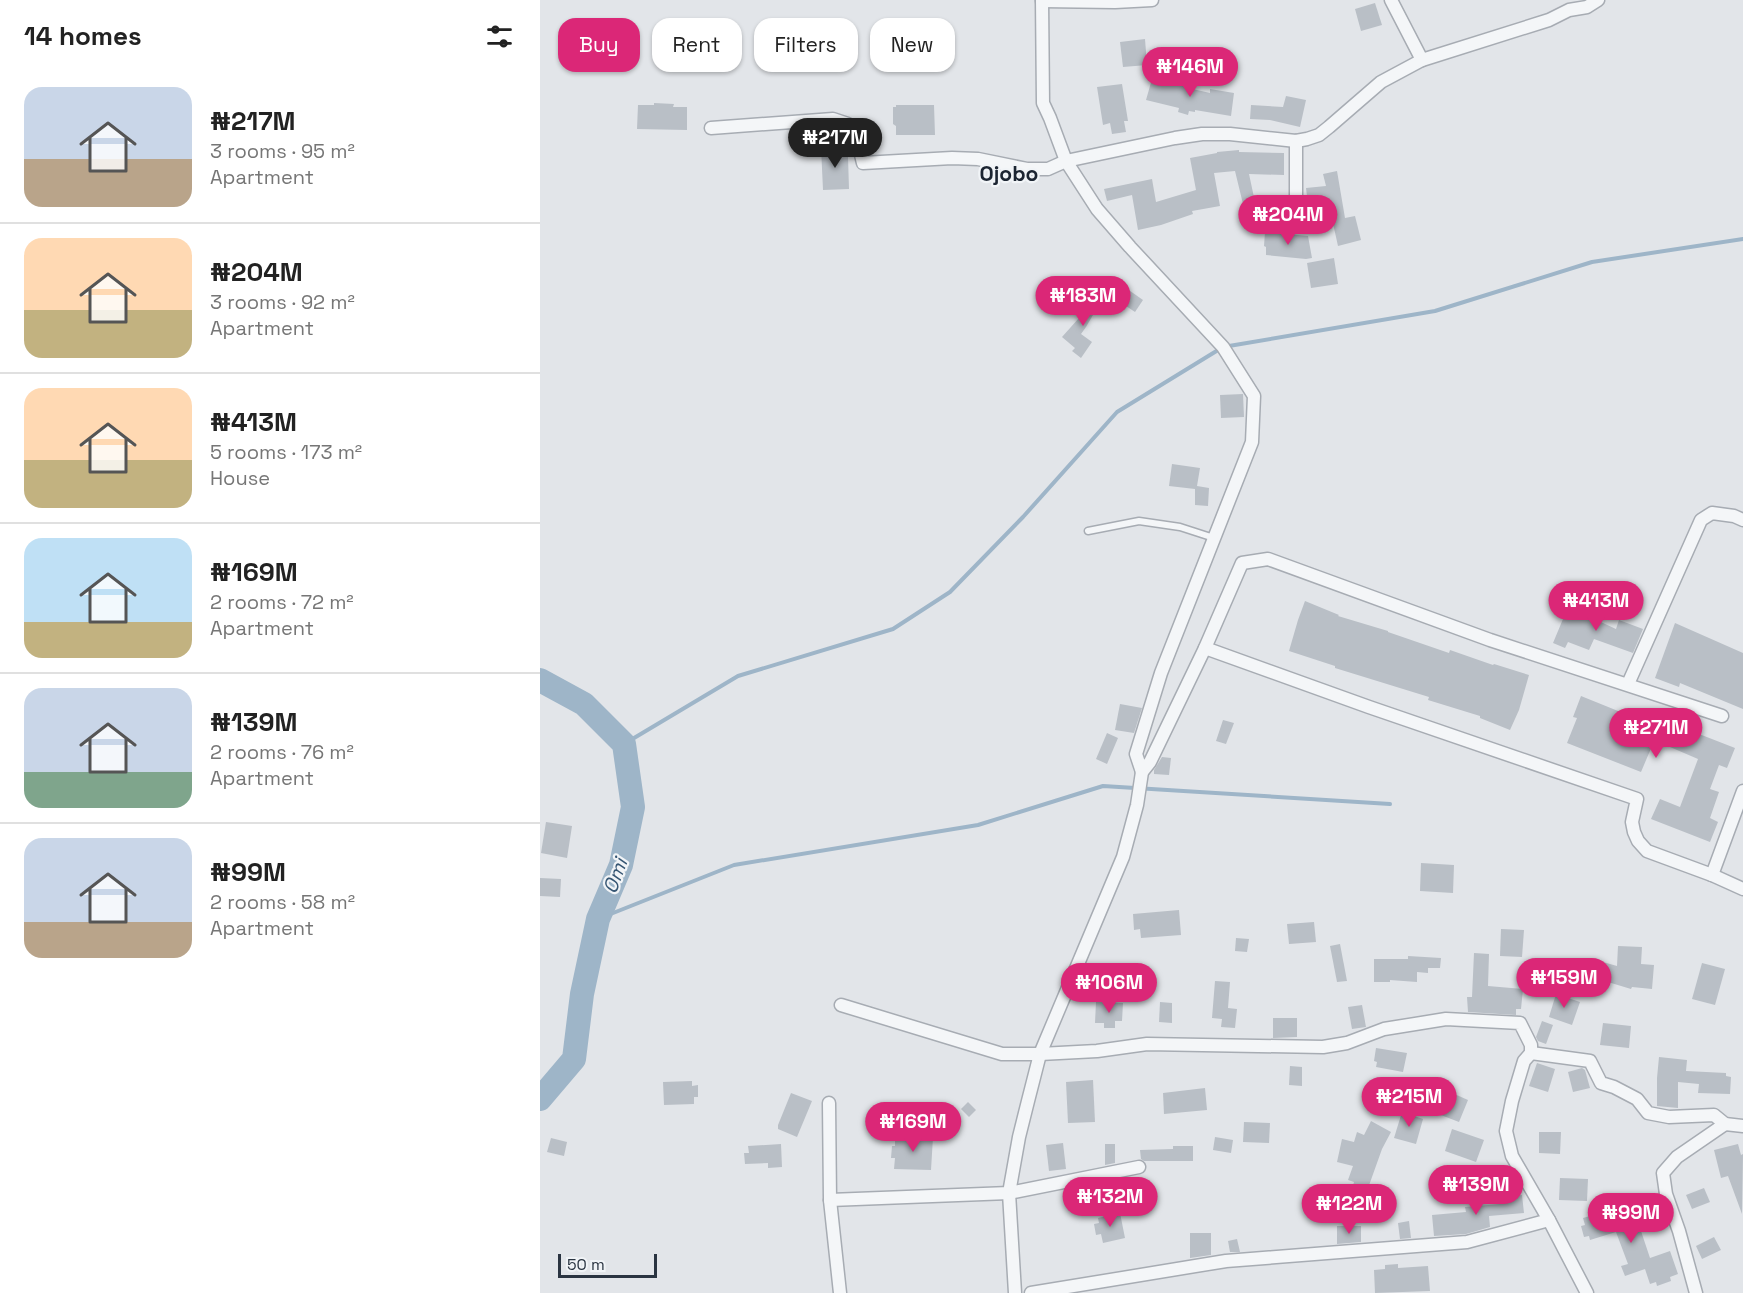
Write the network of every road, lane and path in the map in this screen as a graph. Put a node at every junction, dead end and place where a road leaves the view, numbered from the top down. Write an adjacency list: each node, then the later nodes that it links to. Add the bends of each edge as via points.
1 (1152, 0): 4 (street)
2 (1391, 0): 6 (street)
3 (1598, 0): 5 (street, via 1587,8)
4 (1042, 1): 9 (street, via 1043,103)
5 (1567, 5): 6 (street, via 1550,20)
6 (1422, 60): 8 (street, via 1381,82 1319,135)
7 (711, 128): 9 (street, via 833,119 848,124 863,163 952,158 1048,169)
8 (1296, 141): 9 (street, via 1202,134); 10 (street, via 1296,201 1292,211)
9 (1066, 160): 13 (street, via 1097,209 1223,347 1254,396 1252,442)
10 (1249, 213)
11 (1743, 520): 15 (street, via 1712,513 1701,520)
12 (1088, 531): 13 (lane, via 1139,521 1180,527)
13 (1214, 538): 17 (street, via 1139,741 1136,754)
14 (1205, 648): 15 (street, via 1242,563 1268,559 1490,640); 17 (street); 19 (street, via 1636,799 1634,832 1647,851)
15 (1628, 684): 16 (street)
16 (1722, 716)
17 (1141, 778): 23 (street, via 1123,856)
18 (1743, 791): 19 (street)
19 (1712, 875): 20 (street)
20 (1743, 889)
21 (841, 1005): 23 (street, via 1002,1054)
22 (1531, 1053): 23 (street, via 1520,1023 1446,1019 1384,1029 1323,1047 1147,1044); 25 (street, via 1590,1061 1601,1083 1636,1099 1648,1113 1668,1117 1714,1116); 30 (street, via 1524,1061 1506,1131 1512,1156)
23 (1040, 1054): 28 (street)
24 (829, 1103): 29 (street)
25 (1725, 1124): 26 (street); 35 (street, via 1677,1156 1663,1173)
26 (1743, 1126)
27 (1139, 1167): 28 (street)
28 (1009, 1193): 29 (street); 32 (street)
29 (830, 1200): 31 (street)
30 (1549, 1220): 33 (street, via 1467,1242 1226,1261); 34 (street)
31 (840, 1293)
32 (1015, 1293)
33 (1031, 1293)
34 (1587, 1293)
35 (1696, 1293)

